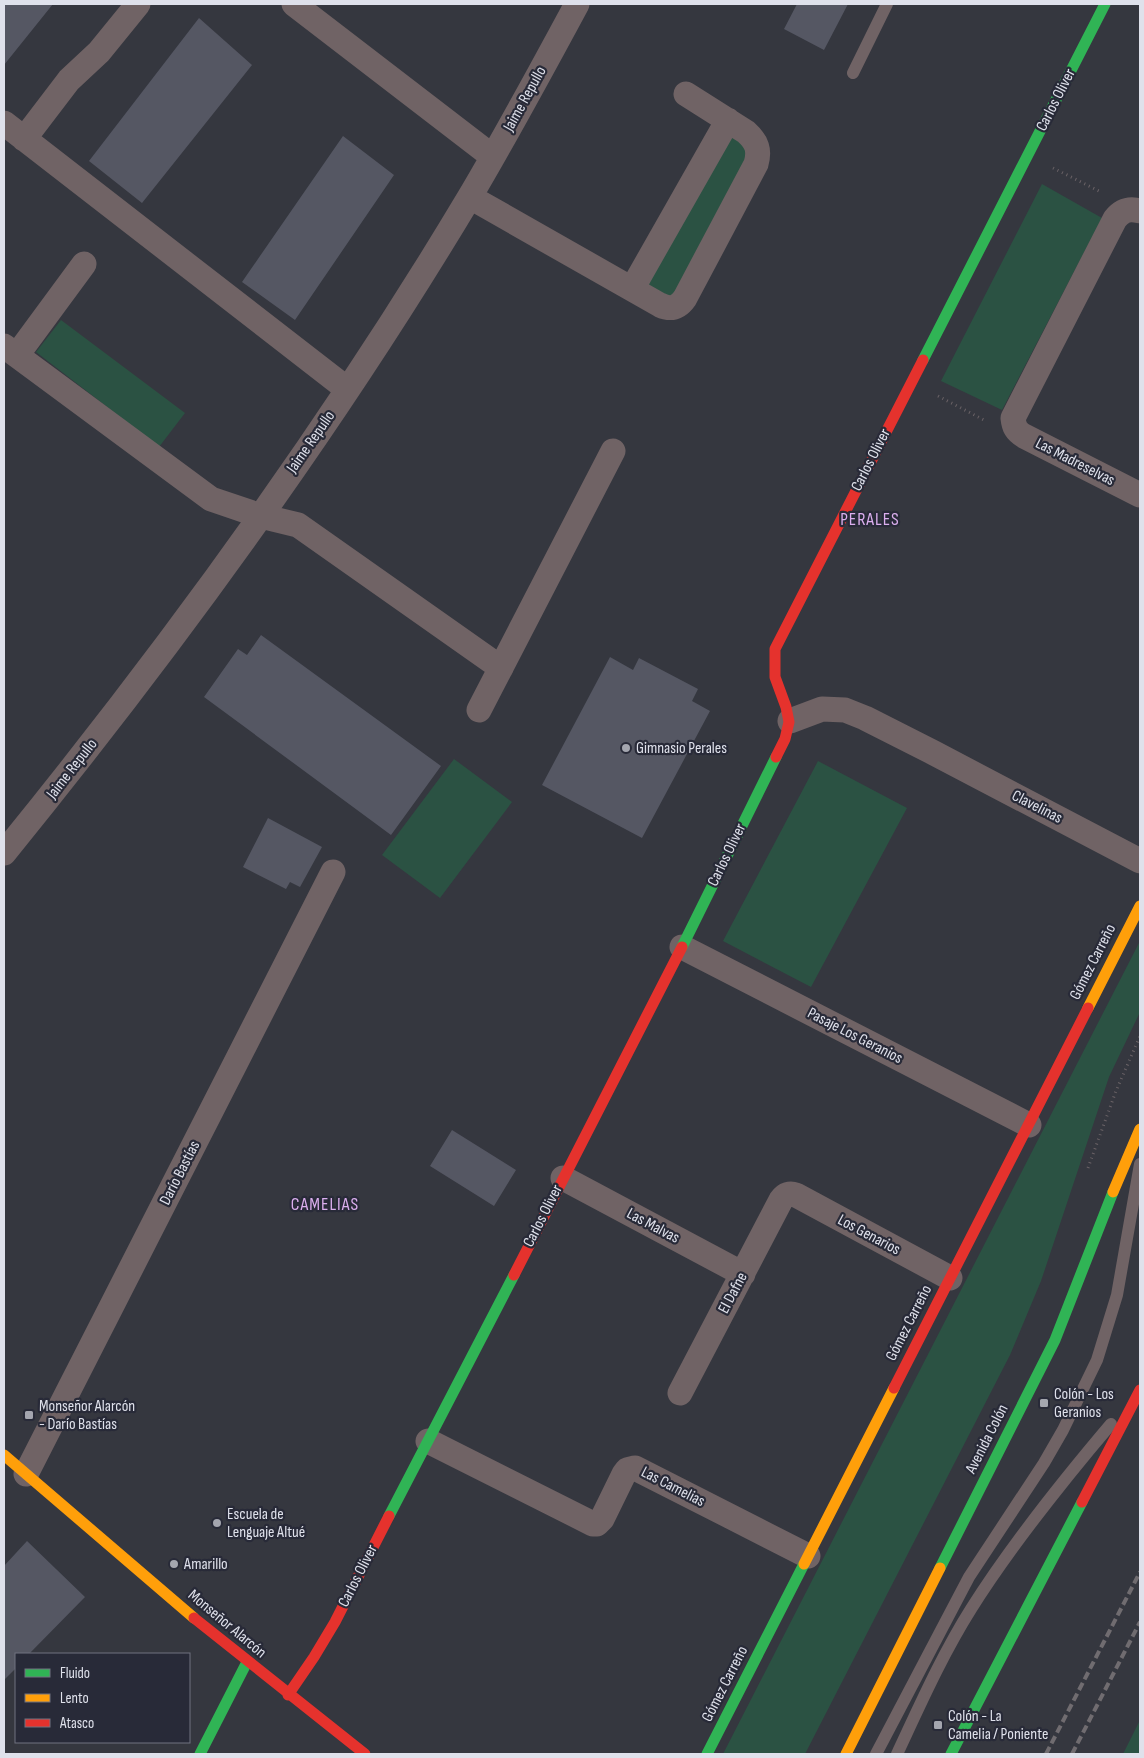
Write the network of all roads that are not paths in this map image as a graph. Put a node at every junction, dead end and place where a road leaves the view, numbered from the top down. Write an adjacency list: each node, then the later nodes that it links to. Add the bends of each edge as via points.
1 (138, 4): 10 (street, via 99,52 64,87)
2 (294, 4): 11 (street)
3 (577, 4): 11 (street, Jaime Repullo)
4 (887, 4): 6 (lane)
5 (1105, 4): 23 (street, Carlos Oliver, via 775,649 775,676)
6 (853, 73)
7 (686, 94): 8 (street)
8 (728, 120): 15 (street); 15 (street, via 753,139 758,147 756,164 686,298 674,308 667,308)
9 (4, 123): 10 (street)
10 (24, 139): 17 (street)
11 (493, 157): 12 (street, Jaime Repullo)
12 (470, 197): 15 (street); 17 (street, Jaime Repullo)
13 (1133, 211): 19 (street, Las Madreselvas, via 1119,213 1115,219 1013,418 1014,426 1024,436)
14 (84, 264): 16 (street)
15 (632, 288)
16 (10, 351): 20 (street, via 211,499)
17 (347, 389): 20 (street, Jaime Repullo)
18 (613, 451): 21 (street)
19 (1140, 495)
20 (260, 516): 21 (street, via 298,525); 24 (street, Jaime Repullo, via 127,698)
21 (501, 668): 22 (street)
22 (479, 710)
23 (790, 721): 25 (street, Clavelinas, via 822,709 845,710); 28 (street, Carlos Oliver, via 785,739)
24 (4, 853)
25 (1140, 860)
26 (334, 872): 40 (street, Darío Bastías)
27 (1140, 906): 29 (street, Gómez Carreño)
28 (682, 947): 29 (street, Pasaje Los Geranios); 32 (street, Carlos Oliver)
29 (1029, 1125): 35 (street, Gómez Carreño)
30 (1140, 1129): 47 (street, Avenida Colón, via 1055,1340)
31 (1140, 1164): 48 (lane, via 1117,1295 1097,1360 1044,1463 969,1577)
32 (563, 1178): 34 (street, Las Malvas); 38 (street, Carlos Oliver)
33 (788, 1194): 34 (street, El Dafne, via 781,1200); 35 (street, Los Genarios)
34 (743, 1274): 37 (street, El Dafne)
35 (950, 1278): 41 (street, Gómez Carreño)
36 (1140, 1390): 49 (lane, via 1002,1561 958,1630); 50 (street)
37 (680, 1393)
38 (428, 1441): 41 (street, Las Camelias, via 593,1524 602,1519 627,1470 635,1468); 43 (street, Carlos Oliver, via 334,1622)
39 (4, 1455): 40 (street, Monseñor Alarcón)
40 (26, 1474): 42 (street, Monseñor Alarcón)
41 (808, 1556): 46 (street, Gómez Carreño)
42 (247, 1662): 43 (street, Monseñor Alarcón); 44 (street)
43 (288, 1695): 45 (street, Monseñor Alarcón)
44 (200, 1754)
45 (365, 1754)
46 (707, 1754)
47 (846, 1754)
48 (876, 1754)
49 (896, 1754)
50 (951, 1754)

